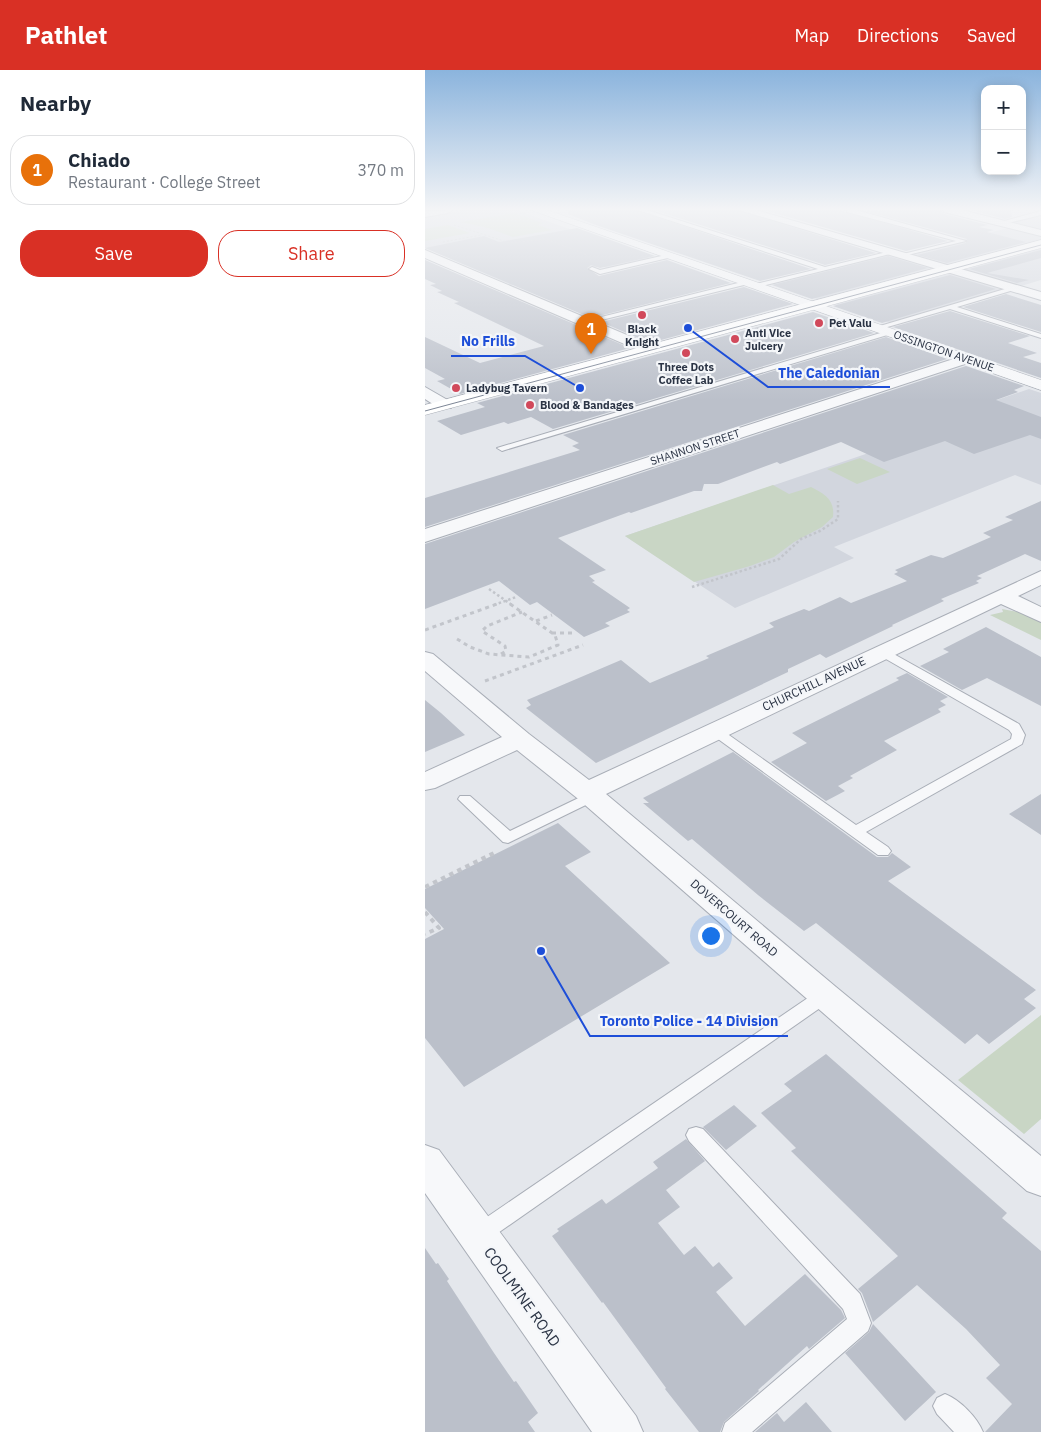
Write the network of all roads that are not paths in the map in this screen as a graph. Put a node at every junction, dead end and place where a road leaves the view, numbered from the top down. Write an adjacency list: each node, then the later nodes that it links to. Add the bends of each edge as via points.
1 (471, 274): 11 (street)
2 (720, 274): 6 (street, OSSINGTON AVENUE)
3 (802, 274): 6 (lane)
4 (930, 274): 9 (main road)
5 (963, 274): 7 (street)
6 (750, 284): 9 (street, OSSINGTON AVENUE); 11 (lane)
7 (1015, 288): 8 (street); 10 (lane)
8 (1041, 296)
9 (811, 305): 12 (street, OSSINGTON AVENUE); 14 (main road)
10 (950, 307): 12 (lane); 13 (lane)
11 (585, 322): 14 (street)
12 (884, 330): 15 (street, OSSINGTON AVENUE); 20 (lane)
13 (1041, 336)
14 (649, 349): 18 (main road)
15 (966, 359): 16 (street, OSSINGTON AVENUE); 21 (street, SHANNON STREET)
16 (1041, 385)
17 (425, 392): 18 (street)
18 (445, 405): 19 (main road)
19 (425, 410)
20 (502, 448)
21 (425, 536)
22 (1041, 577): 23 (street, CHURCHILL AVENUE)
23 (1001, 596): 24 (street); 25 (street, CHURCHILL AVENUE)
24 (1041, 615)
25 (883, 652): 27 (street, CHURCHILL AVENUE); 32 (lane, via 1014,727 1019,737)
26 (425, 659): 28 (street, DOVERCOURT ROAD)
27 (714, 731): 30 (street, CHURCHILL AVENUE); 32 (lane)
28 (520, 740): 29 (street); 30 (street, DOVERCOURT ROAD)
29 (425, 782)
30 (589, 794): 31 (lane, via 508,838); 34 (street, DOVERCOURT ROAD)
31 (465, 799)
32 (856, 831): 33 (lane)
33 (883, 850)
34 (824, 996): 37 (street, DOVERCOURT ROAD); 38 (lane)
35 (696, 1135): 41 (lane, via 852,1302 860,1323)
36 (425, 1162): 38 (street, COOLMINE ROAD)
37 (1041, 1179)
38 (478, 1235): 40 (street, COOLMINE ROAD)
39 (945, 1406): 42 (lane)
40 (620, 1432)
41 (734, 1432)
42 (971, 1432)

